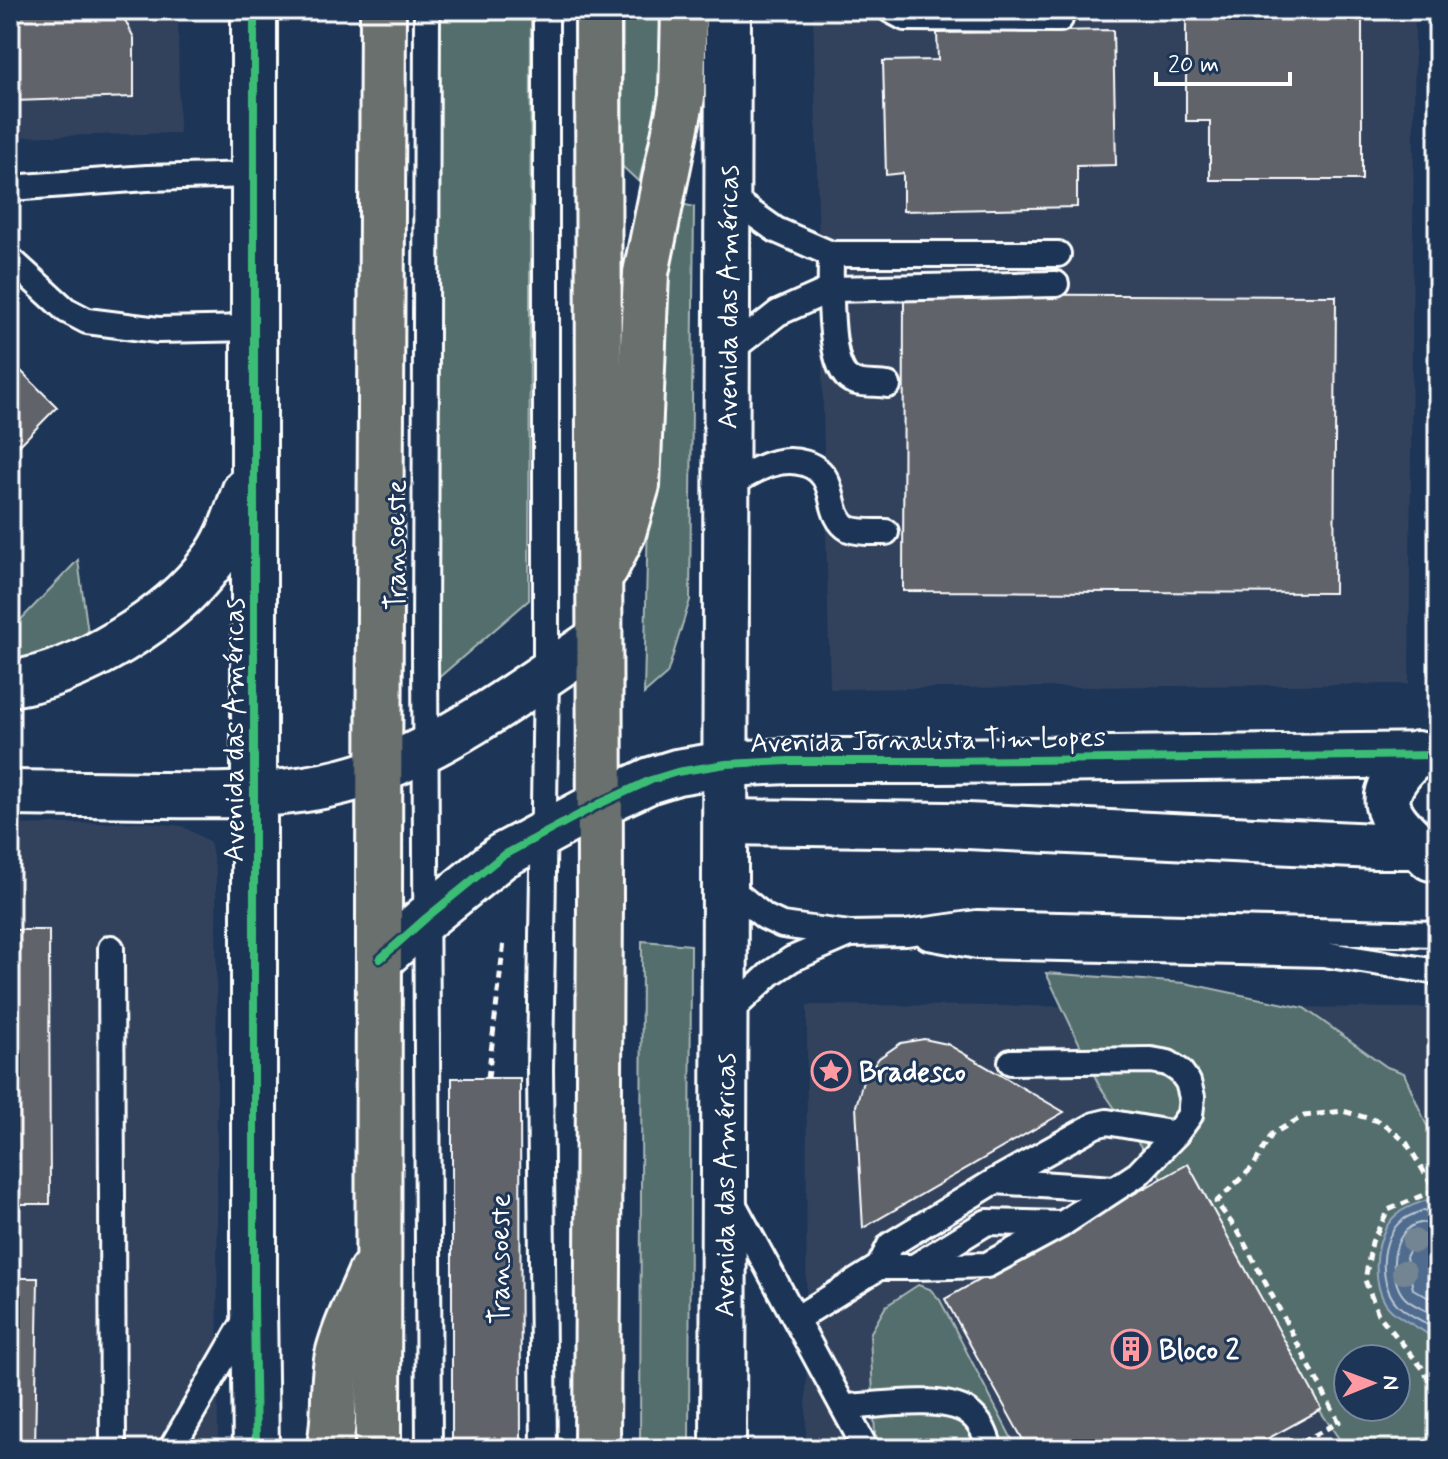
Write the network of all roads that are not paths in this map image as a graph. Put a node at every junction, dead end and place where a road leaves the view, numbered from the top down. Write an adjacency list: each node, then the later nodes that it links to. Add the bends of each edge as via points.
1 (254, 10): 10 (street, Avenida das Américas)
2 (383, 10): 32 (highway)
3 (427, 10): 28 (lane, Transoeste)
4 (546, 10): 26 (lane, Transoeste)
5 (598, 10): 24 (highway)
6 (684, 10): 24 (highway, via 682,97 646,273 637,485 623,533)
7 (728, 10): 12 (street, Avenida das Américas)
8 (890, 10): 9 (lane, via 905,18)
9 (1060, 19)
10 (253, 175): 11 (lane); 18 (street, Avenida das Américas)
11 (10, 188)
12 (728, 196): 13 (lane, via 776,230); 19 (street, Avenida das Américas)
13 (831, 254): 14 (lane); 17 (lane)
14 (1058, 254)
15 (10, 259): 18 (lane, via 66,310 87,321 158,330)
16 (1056, 284): 17 (lane)
17 (832, 289): 19 (lane, via 778,313); 20 (lane, via 835,355 843,373 851,381)
18 (253, 328): 21 (street, Avenida das Américas)
19 (727, 353): 22 (street, Avenida das Américas)
20 (888, 385)
21 (253, 465): 27 (street, via 230,535 212,562 166,608 107,651); 34 (street, Avenida das Américas)
22 (727, 486): 23 (lane, via 772,463 809,463 828,483 842,523 851,530); 31 (street, Avenida das Américas)
23 (886, 532)
24 (598, 585): 25 (highway)
25 (598, 639): 26 (street); 35 (highway)
26 (546, 674): 28 (street); 38 (lane, Transoeste)
27 (10, 684)
28 (427, 748): 32 (street); 41 (lane, Transoeste)
29 (1428, 754): 30 (street, Avenida Jornalista Tim Lopes); 39 (street, via 1398,772 1388,805 1399,829)
30 (940, 761): 31 (street, Avenida Jornalista Tim Lopes); 37 (street, via 934,808)
31 (726, 764): 35 (street, Avenida Jornalista Tim Lopes, via 651,780); 36 (street, Avenida das Américas)
32 (378, 771): 34 (street); 46 (highway)
33 (10, 793): 34 (street)
34 (256, 797): 59 (street, Avenida das Américas)
35 (599, 804): 38 (street, Avenida Jornalista Tim Lopes); 70 (highway)
36 (726, 822): 37 (street); 40 (street, Avenida das Américas)
37 (947, 825): 39 (street)
38 (543, 835): 41 (street, Avenida Jornalista Tim Lopes, via 502,856); 69 (lane, Transoeste, via 540,1070 530,1095 528,1124 531,1423)
39 (1431, 853)
40 (726, 885): 43 (lane, via 782,925); 48 (street, Avenida das Américas)
41 (426, 918): 46 (street, Avenida Jornalista Tim Lopes); 50 (lane, Transoeste)
42 (906, 933): 43 (lane); 44 (lane, via 977,923); 47 (lane, via 977,946 1323,954)
43 (850, 934): 48 (lane, via 782,966)
44 (1438, 934)
45 (111, 948): 62 (lane)
46 (380, 959): 56 (highway)
47 (1438, 972)
48 (723, 1018): 53 (street, Avenida das Américas)
49 (1011, 1062): 51 (lane, via 1168,1063 1188,1082 1192,1097 1190,1115)
50 (427, 1081): 67 (lane, Transoeste); 68 (lane, Transoeste, via 442,1109)
51 (1176, 1134): 52 (lane, via 1107,1122 1095,1125); 54 (lane, via 1138,1174)
52 (995, 1181): 54 (lane); 57 (lane, via 890,1245)
53 (723, 1184): 60 (lane); 71 (street, Avenida das Américas)
54 (1114, 1189): 55 (lane)
55 (1062, 1224): 58 (lane, via 987,1265); 58 (lane, via 987,1222)
56 (378, 1255): 65 (highway, via 338,1354); 66 (highway)
57 (879, 1267): 58 (lane); 60 (lane)
58 (914, 1267)
59 (254, 1305): 63 (lane); 64 (street, Avenida das Américas)
60 (796, 1319): 61 (lane)
61 (844, 1407): 72 (lane); 73 (lane, via 941,1403 968,1412 984,1431)
62 (113, 1449)
63 (171, 1449)
64 (256, 1449)
65 (329, 1449)
66 (378, 1449)
67 (429, 1449)
68 (445, 1449)
69 (541, 1449)
70 (597, 1449)
71 (723, 1449)
72 (866, 1449)
73 (990, 1449)

